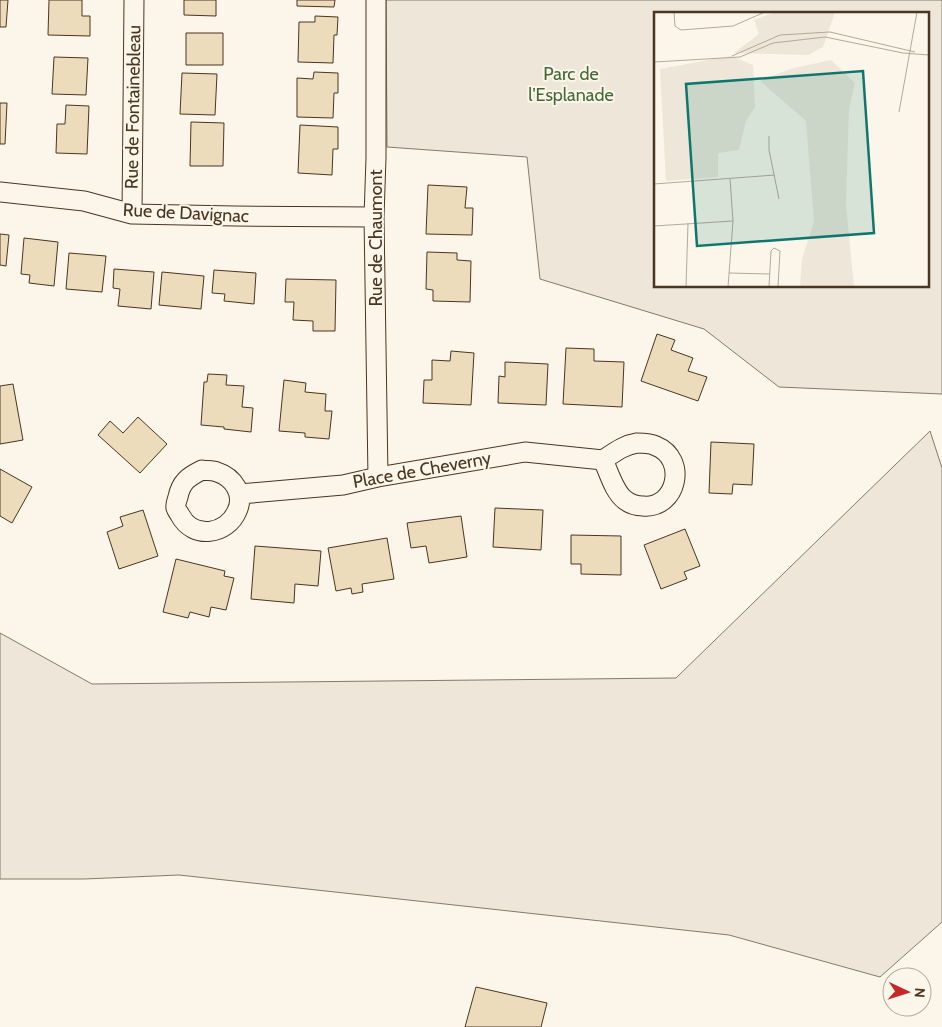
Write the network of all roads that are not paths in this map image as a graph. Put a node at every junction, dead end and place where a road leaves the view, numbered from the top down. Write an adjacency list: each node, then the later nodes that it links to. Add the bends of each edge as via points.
1 (134, 0): 4 (street, Rue de Fontainebleau)
2 (376, 0): 5 (street, Rue de Chaumont)
3 (0, 192): 4 (street, Rue de Davignac, via 84,201)
4 (132, 214): 5 (street, Rue de Davignac)
5 (374, 217): 7 (street, Rue de Chaumont)
6 (603, 460): 7 (street, Place de Cheverny, via 525,452)
7 (378, 476): 8 (street, Place de Cheverny, via 343,485)
8 (240, 494)

